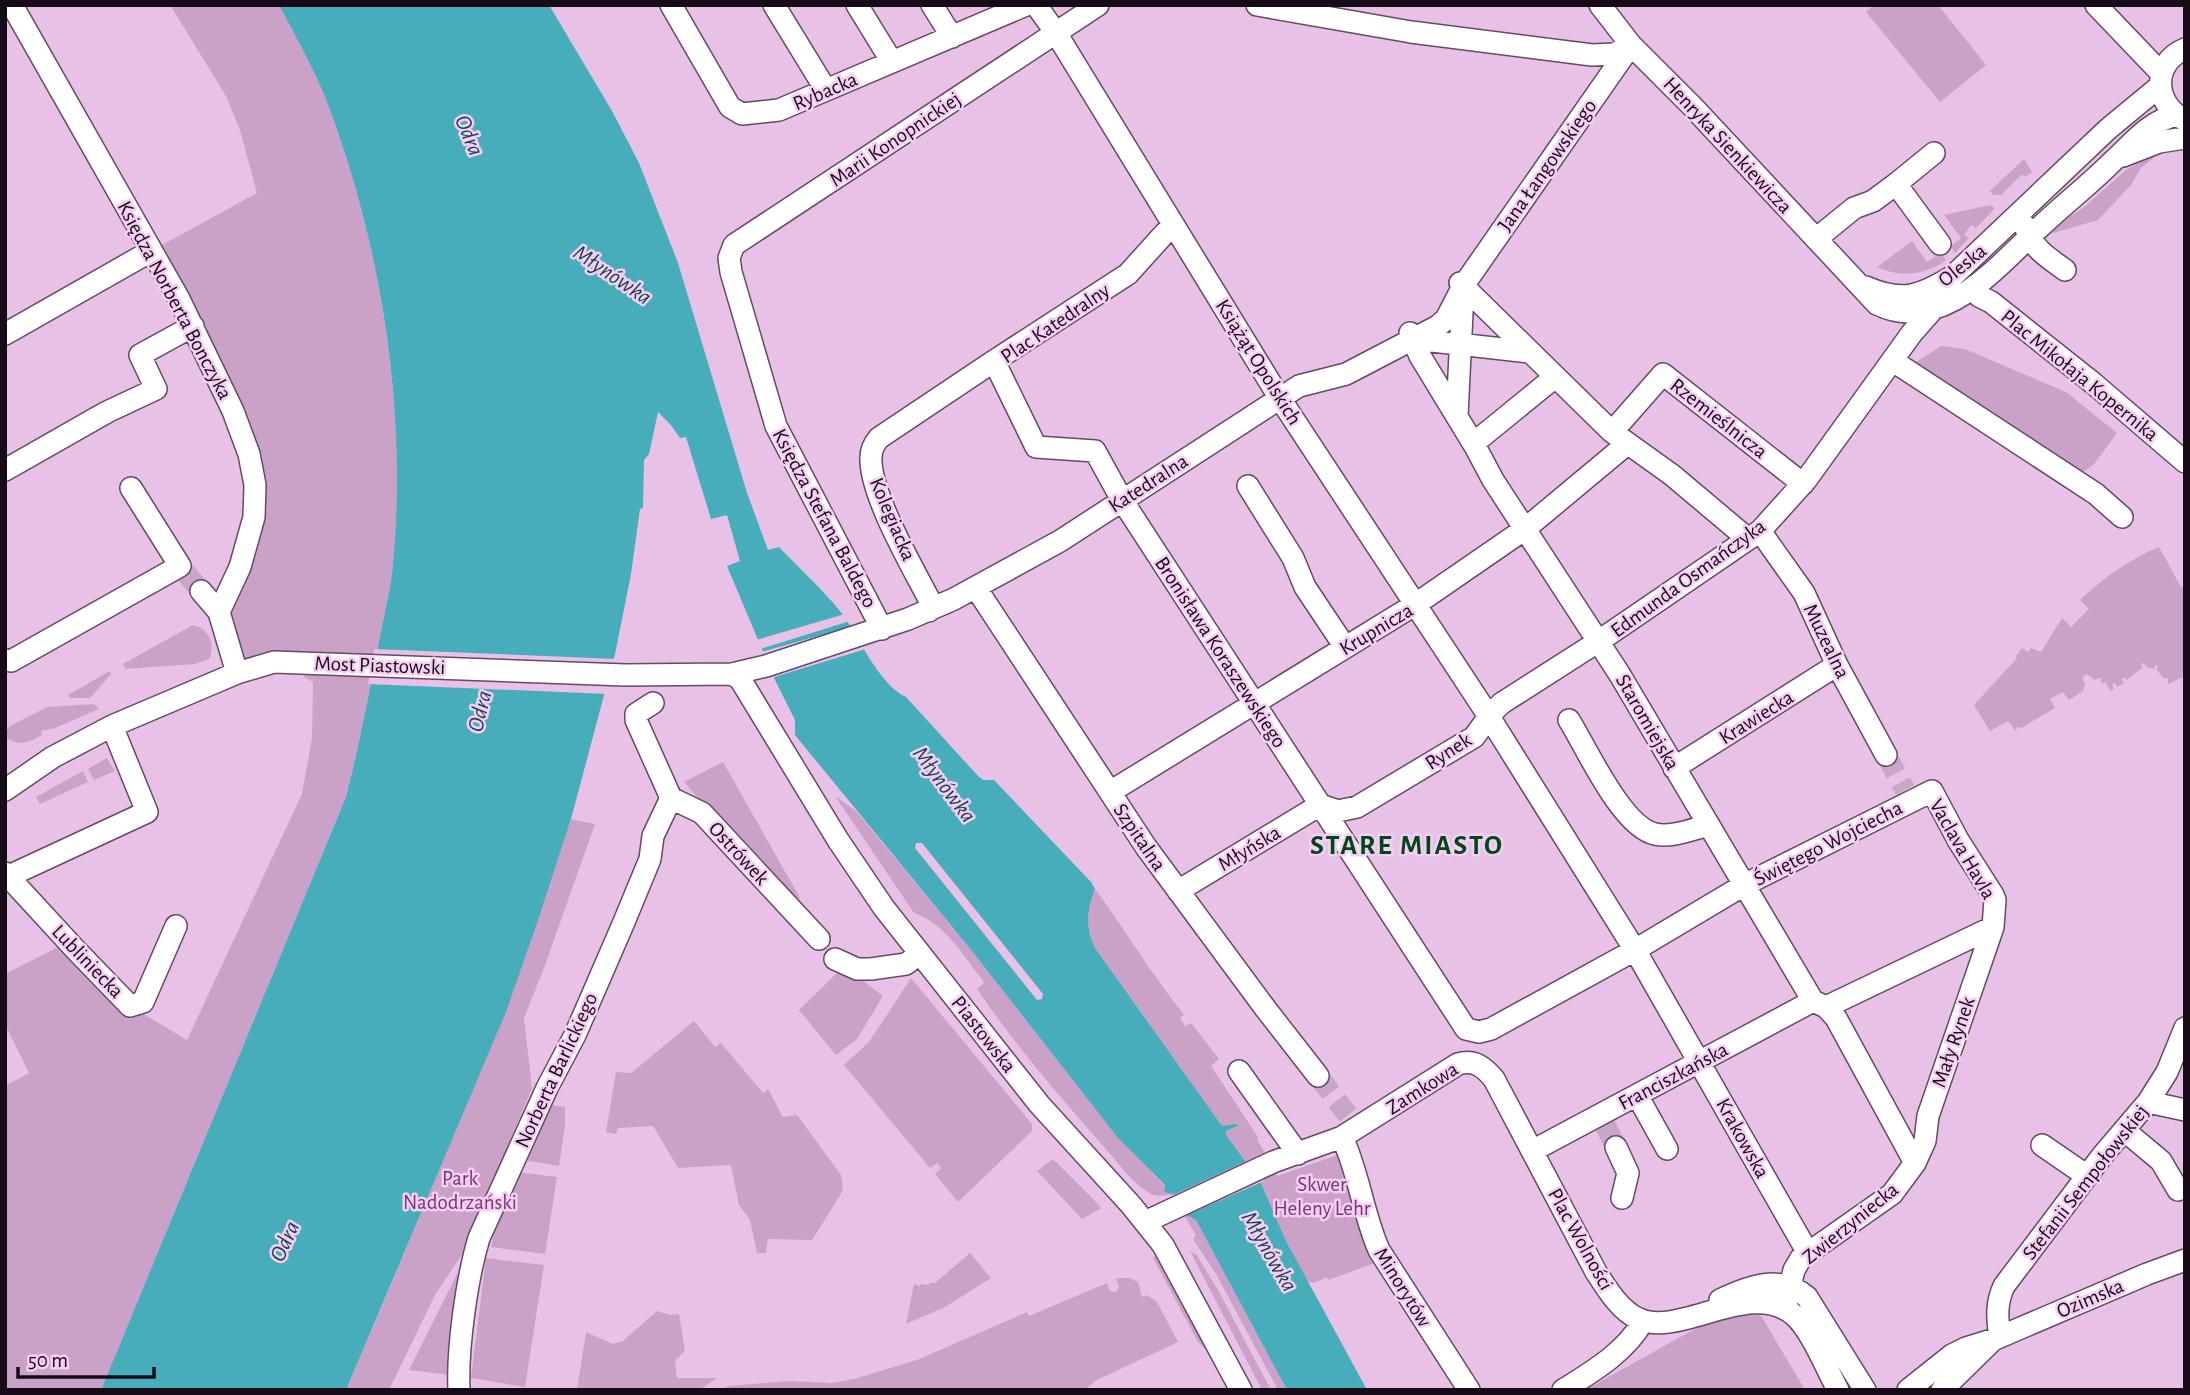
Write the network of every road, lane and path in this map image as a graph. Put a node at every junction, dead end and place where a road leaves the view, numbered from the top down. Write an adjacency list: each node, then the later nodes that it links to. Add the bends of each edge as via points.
1 (12, 5): 32 (street, Księdza Norberta Bonczyka)
2 (671, 5): 20 (street, Rybacka, via 730,107 742,114 779,110)
3 (774, 5): 20 (street)
4 (857, 5): 18 (street)
5 (932, 5): 13 (street)
6 (1026, 5): 13 (street, Rybacka)
7 (1036, 5): 12 (street, Książąt Opolskich)
8 (1098, 5): 12 (street, Marii Konopnickiej)
9 (1257, 5): 17 (street, via 1411,33)
10 (1600, 5): 15 (street, Henryka Sienkiewicza)
11 (2096, 5): 14 (street)
12 (1056, 33): 27 (street, Książąt Opolskich); 31 (street, Marii Konopnickiej)
13 (952, 37): 18 (street, Rybacka)
14 (2128, 40): 16 (street, via 2151,50); 19 (street)
15 (1631, 45): 17 (street, via 1614,54); 29 (street, Henryka Sienkiewicza)
16 (2181, 50): 19 (street, Oleska, via 2165,64)
17 (1611, 61): 35 (street, Jana Łangowskiego)
18 (892, 62): 20 (street, Rybacka)
19 (2160, 80): 21 (street, via 2168,108); 26 (street, Oleska)
20 (826, 90)
21 (2180, 118): 24 (street, Oleska, via 2155,123)
22 (2185, 138): 24 (street)
23 (1934, 153): 25 (street)
24 (2117, 158): 28 (street, Oleska)
25 (1896, 184): 29 (street, via 1854,208); 30 (street)
26 (2031, 204): 28 (street, via 2025,225); 37 (street, Oleska)
27 (1175, 227): 44 (street, Plac Katedralny, via 1128,274); 46 (street, Książąt Opolskich)
28 (2036, 237): 33 (street); 36 (street, Oleska, via 2010,253)
29 (1816, 239): 34 (street, Henryka Sienkiewicza)
30 (1940, 244)
31 (734, 245): 64 (street, Księdza Stefana Baldego, via 729,258 731,272 776,426)
32 (152, 251): 38 (street, Księdza Norberta Bonczyka); 39 (street)
33 (2065, 270)
34 (1857, 283): 37 (street, Oleska, via 1877,292); 37 (street, via 1892,312)
35 (1462, 285): 40 (street, Jana Łangowskiego, via 1446,319 1428,332); 41 (street); 42 (street, Muzealna)
36 (1974, 289): 37 (street, Oleska, via 1959,298); 50 (street, Plac Mikołaja Kopernika)
37 (1928, 302): 43 (street, Edmunda Osmańczyka)
38 (193, 326): 51 (street, via 140,355 156,389); 63 (street, Księdza Norberta Bonczyka, via 237,421 255,485 248,543)
39 (5, 334)
40 (1412, 336): 41 (street); 46 (street, Katedralna, via 1346,374 1299,386); 47 (street, Staromiejska)
41 (1461, 344): 42 (street); 47 (street)
42 (1529, 352): 45 (street, Muzealna)
43 (1893, 361): 52 (street, Edmunda Osmańczyka); 56 (street, via 2096,494)
44 (994, 362): 55 (street, Plac Katedralny, via 1036,447 1095,452); 62 (street, Kolegiacka, via 880,438 872,450 871,467 883,506 930,601)
45 (1557, 379): 48 (street, Muzealna); 49 (street)
46 (1279, 397): 55 (street, Katedralna); 61 (street, Książąt Opolskich)
47 (1457, 416): 49 (street, Staromiejska)
48 (1620, 438): 52 (street, Rzemieślnicza, via 1663,374); 57 (street, Krupnicza); 58 (street, Muzealna)
49 (1475, 445): 57 (street, Staromiejska)
50 (2185, 461)
51 (5, 470)
52 (1802, 484): 58 (street, Edmunda Osmańczyka)
53 (1248, 486): 66 (street)
54 (131, 488): 67 (street, via 183,569 11,661)
55 (1122, 500): 59 (street, Katedralna); 72 (street, Bronisława Koraszewskiego)
56 (2122, 517)
57 (1525, 529): 61 (street, Krupnicza); 65 (street, Staromiejska)
58 (1754, 535): 65 (street, Edmunda Osmańczyka); 68 (street, Muzealna, via 1804,593)
59 (976, 588): 62 (street, Katedralna); 79 (street, Szpitalna)
60 (201, 592): 63 (street)
61 (1416, 604): 66 (street, Krupnicza); 73 (street, Książąt Opolskich)
62 (929, 611): 64 (street, Katedralna)
63 (219, 612): 69 (street)
64 (882, 629): 70 (street, Katedralna)
65 (1599, 641): 73 (street, Edmunda Osmańczyka); 77 (street, Staromiejska)
66 (1345, 647): 72 (street, Krupnicza)
67 (5, 660)
68 (1837, 665): 76 (street, Muzealna); 77 (street, Krawiecka)
69 (237, 673): 70 (street, Most Piastowski, via 274,662 303,662); 75 (street, Most Piastowski)
70 (732, 674): 91 (street, Piastowska, via 740,679 854,866)
71 (653, 703): 81 (street, via 636,714 636,720)
72 (1254, 703): 79 (street, Krupnicza); 82 (street, Bronisława Koraszewskiego)
73 (1488, 715): 82 (street, Rynek, via 1474,737 1357,807 1334,810); 90 (street, Rynek)
74 (1569, 720): 83 (street, via 1620,807 1643,829 1657,835)
75 (112, 726): 78 (street, Most Piastowski); 84 (street, Lubliniecka, via 148,811)
76 (1886, 755)
77 (1674, 768): 83 (street, Staromiejska)
78 (8, 784)
79 (1110, 792): 86 (street, Szpitalna)
80 (1908, 796): 85 (street, Świętego Wojciecha); 88 (street, Vaclava Havla, via 1932,791 1993,895)
81 (671, 798): 89 (street, Ostrówek, via 702,813); 122 (street, Norberta Barlickiego, via 575,1035 479,1238 459,1355)
82 (1320, 805): 86 (street, Młyńska); 95 (street, via 1461,1023)
83 (1709, 825): 85 (street, Staromiejska)
84 (7, 874): 87 (street, Lubliniecka, via 130,1006 143,1002)
85 (1742, 886): 90 (street, Świętego Wojciecha); 93 (street, Staromiejska)
86 (1178, 891): 99 (street, Szpitalna)
87 (176, 926)
88 (1993, 927): 93 (street); 110 (street, Mały Rynek)
89 (819, 939)
90 (1635, 950): 95 (street); 96 (street, Krakowska)
91 (919, 954): 92 (street, via 906,964 871,969 857,969); 114 (street, Piastowska, via 1039,1104)
92 (835, 959)
93 (1816, 1000): 96 (street, Franciszkańska); 110 (street, via 1836,1018)
94 (2185, 1028): 101 (street, Stefanii Sempołowskiej, via 2167,1072)
95 (1479, 1032): 97 (street)
96 (1706, 1059): 100 (street, Franciszkańska); 115 (street, Krakowska)
97 (1474, 1063): 103 (street, Zamkowa, via 1458,1064); 108 (street, Zamkowa, via 1494,1079)
98 (1239, 1071): 109 (street)
99 (1318, 1076)
100 (1637, 1095): 107 (street); 108 (street, Franciszkańska, via 1602,1119)
101 (2148, 1102): 102 (street); 104 (street, Stefanii Sempołowskiej)
102 (2185, 1110)
103 (1349, 1127): 109 (street, Zamkowa); 124 (street, Minorytów, via 1351,1158 1372,1235)
104 (2124, 1130): 111 (street, Stefanii Sempołowskiej); 112 (street, via 2161,1161)
105 (2042, 1145): 111 (street)
106 (1616, 1147): 113 (street, via 1628,1172)
107 (1667, 1149)
108 (1532, 1150): 120 (street, Plac Wolności, via 1606,1287)
109 (1298, 1154): 114 (street, Zamkowa)
110 (1914, 1163): 115 (street, Zwierzyniecka, via 1892,1194)
111 (2087, 1176): 121 (street, Stefanii Sempołowskiej, via 2004,1286)
112 (2178, 1190)
113 (1622, 1198)
114 (1144, 1222): 123 (street, Piastowska, via 1163,1245)
115 (1808, 1252): 117 (street, Zwierzyniecka, via 1797,1264)
116 (2185, 1260): 121 (street, Ozimska)
117 (1791, 1286): 118 (street); 119 (street, via 1743,1289); 127 (street, via 1807,1297)
118 (1784, 1308): 119 (street, via 1742,1303); 126 (street, via 1808,1334)
119 (1680, 1319): 120 (street)
120 (1643, 1321): 125 (street, via 1613,1356)
121 (1997, 1338): 128 (street, Ozimska, via 1952,1356); 129 (street, Ozimska)
122 (459, 1390)
123 (1241, 1390)
124 (1469, 1390)
125 (1563, 1390)
126 (1838, 1390)
127 (1865, 1390)
128 (1908, 1390)
129 (1942, 1390)

